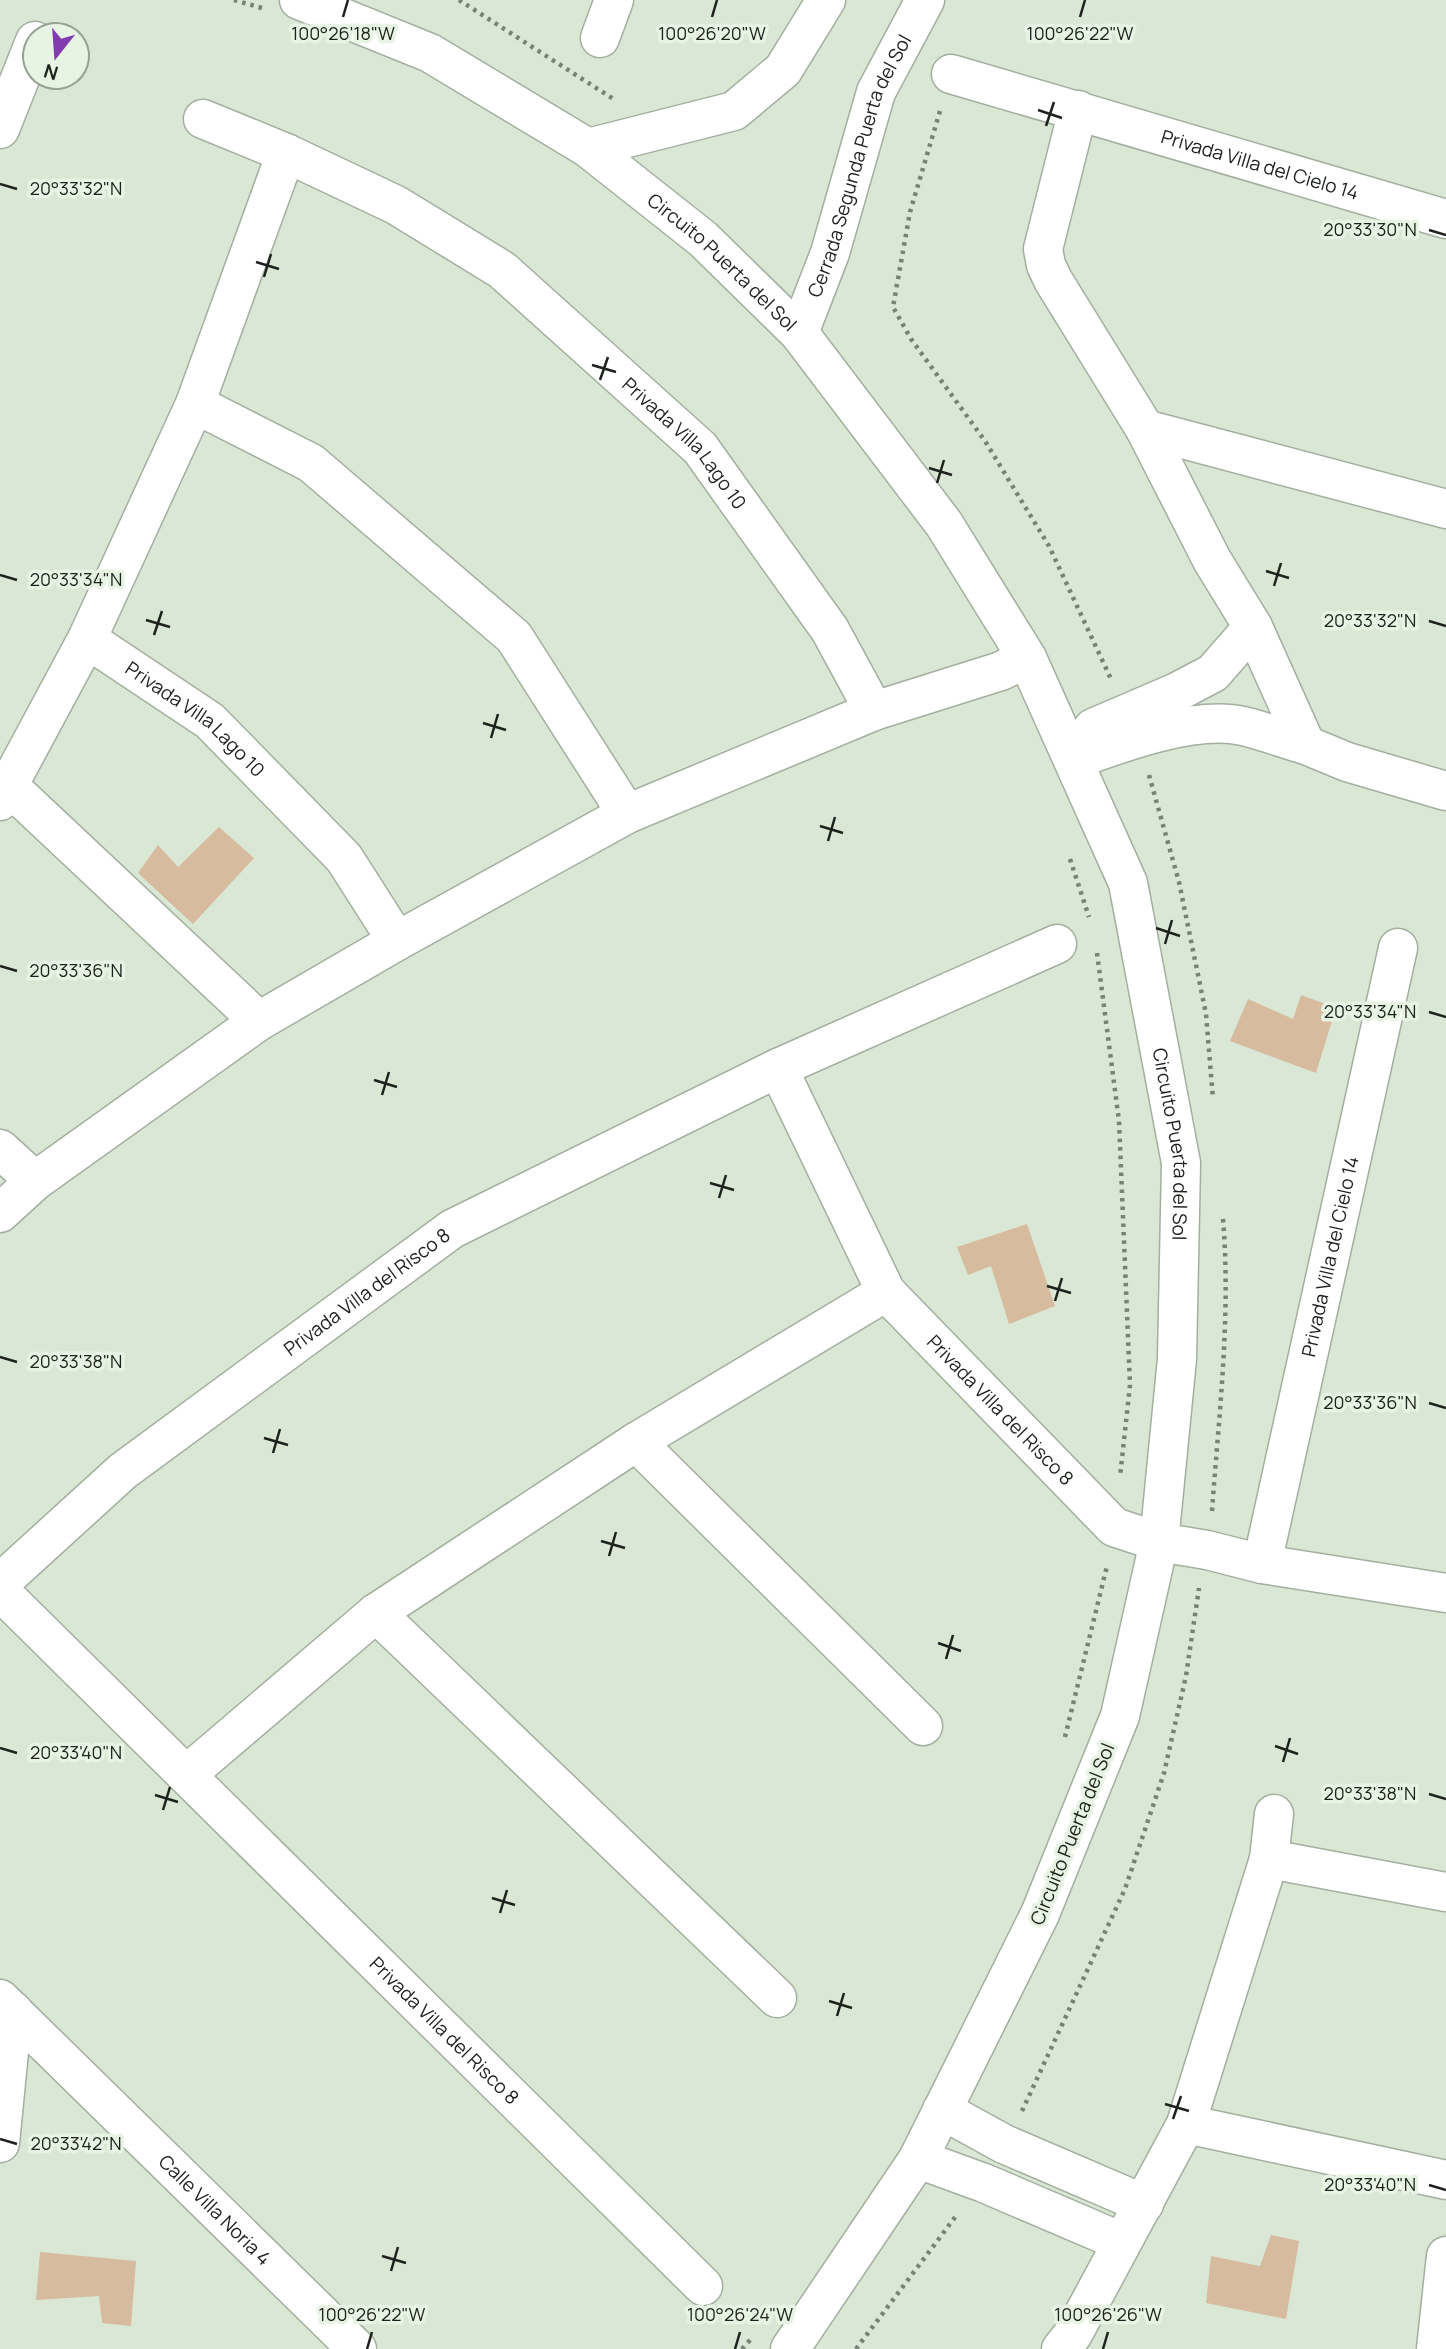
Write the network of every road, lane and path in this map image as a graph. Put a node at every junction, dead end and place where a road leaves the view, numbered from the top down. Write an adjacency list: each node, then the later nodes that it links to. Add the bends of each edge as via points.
1 (234, 0): 6 (path)
2 (458, 0): 11 (path)
3 (614, 0): 7 (street)
4 (826, 0): 15 (street, via 783,70 734,111)
5 (925, 0): 18 (street, Cerrada Segunda Puerta del Sol, via 876,92 830,253)
6 (286, 6): 15 (street, Circuito Puerta del Sol, via 429,53)
7 (600, 38)
8 (21, 63): 10 (street)
9 (951, 74): 12 (street, Privada Villa del Cielo 14); 26 (path, via 910,212 893,307 1049,546)
10 (10, 82): 14 (street)
11 (625, 107)
12 (1078, 110): 17 (street, Privada Villa del Cielo 14); 20 (street, via 1043,249 1046,265)
13 (203, 120): 16 (street, Privada Villa Lago 10)
14 (0, 129)
15 (588, 148): 18 (street, Circuito Puerta del Sol, via 703,239)
16 (286, 153): 19 (street); 25 (street, Privada Villa Lago 10, via 396,205 502,270 700,448 830,630)
17 (1445, 215)
18 (799, 332): 24 (street, Circuito Puerta del Sol, via 944,524)
19 (195, 404): 23 (street); 31 (street, via 311,463 514,637)
20 (1145, 429): 21 (street); 22 (street, via 1212,560)
21 (1446, 509)
22 (1253, 627): 26 (street, via 1213,673); 27 (street)
23 (88, 639): 30 (street); 34 (street, Privada Villa Lago 10, via 210,721 344,858)
24 (1014, 665): 25 (street); 28 (street, Circuito Puerta del Sol)
25 (874, 711): 31 (street)
26 (1131, 726): 27 (street, via 1241,725); 28 (street); 40 (path, via 1155,791 1179,881 1206,1014)
27 (1306, 745): 29 (street)
28 (1070, 750): 48 (street, Circuito Puerta del Sol, via 1128,883 1181,1163 1177,1359)
29 (1446, 791)
30 (5, 794): 38 (street)
31 (627, 814): 34 (street)
32 (1068, 855): 33 (path)
33 (1090, 921)
34 (397, 941): 38 (street)
35 (1057, 944): 39 (street, Privada Villa del Risco 8)
36 (1096, 947): 47 (path, via 1119,1121 1130,1385)
37 (1398, 948): 50 (street, Privada Villa del Cielo 14)
38 (259, 1021): 42 (street)
39 (778, 1068): 45 (street, Privada Villa del Risco 8); 51 (street, Privada Villa del Risco 8, via 452,1228 123,1471)
40 (1213, 1107)
41 (0, 1149): 42 (street)
42 (36, 1181): 43 (street)
43 (0, 1213)
44 (1223, 1214): 49 (path, via 1224,1351)
45 (886, 1292): 46 (street); 47 (street, Privada Villa del Risco 8)
46 (636, 1442): 54 (street); 55 (street)
47 (1114, 1527): 48 (street); 56 (path)
48 (1159, 1542): 49 (street); 63 (street, Circuito Puerta del Sol, via 1120,1716 1040,1914)
49 (1207, 1550): 50 (street); 66 (path, via 1164,1773 1125,1889)
50 (1262, 1564): 53 (street)
51 (0, 1583)
52 (0, 1591): 57 (street, Privada Villa del Risco 8)
53 (1446, 1593)
54 (376, 1614): 57 (street); 61 (street)
55 (923, 1726)
56 (1062, 1748)
57 (186, 1775): 73 (street, Privada Villa del Risco 8)
58 (1274, 1814): 59 (street)
59 (1269, 1859): 60 (street); 64 (street)
60 (1446, 1892)
61 (776, 1998)
62 (7, 2005): 65 (street, Calle Villa Noria 4); 76 (street, Calle Villa Noria 4)
63 (942, 2110): 66 (street); 67 (street, Circuito Puerta del Sol)
64 (1186, 2124): 68 (street); 70 (street)
65 (0, 2143)
66 (1004, 2144): 70 (street)
67 (918, 2159): 69 (street); 78 (street, Circuito Puerta del Sol)
68 (1446, 2180)
69 (984, 2183): 71 (street); 79 (path)
70 (1144, 2204): 71 (street)
71 (1122, 2242): 75 (street)
72 (1446, 2256): 80 (street)
73 (703, 2286)
74 (758, 2331): 77 (path)
75 (1073, 2344)
76 (357, 2349)
77 (742, 2349)
78 (790, 2349)
79 (856, 2349)
80 (1436, 2349)

